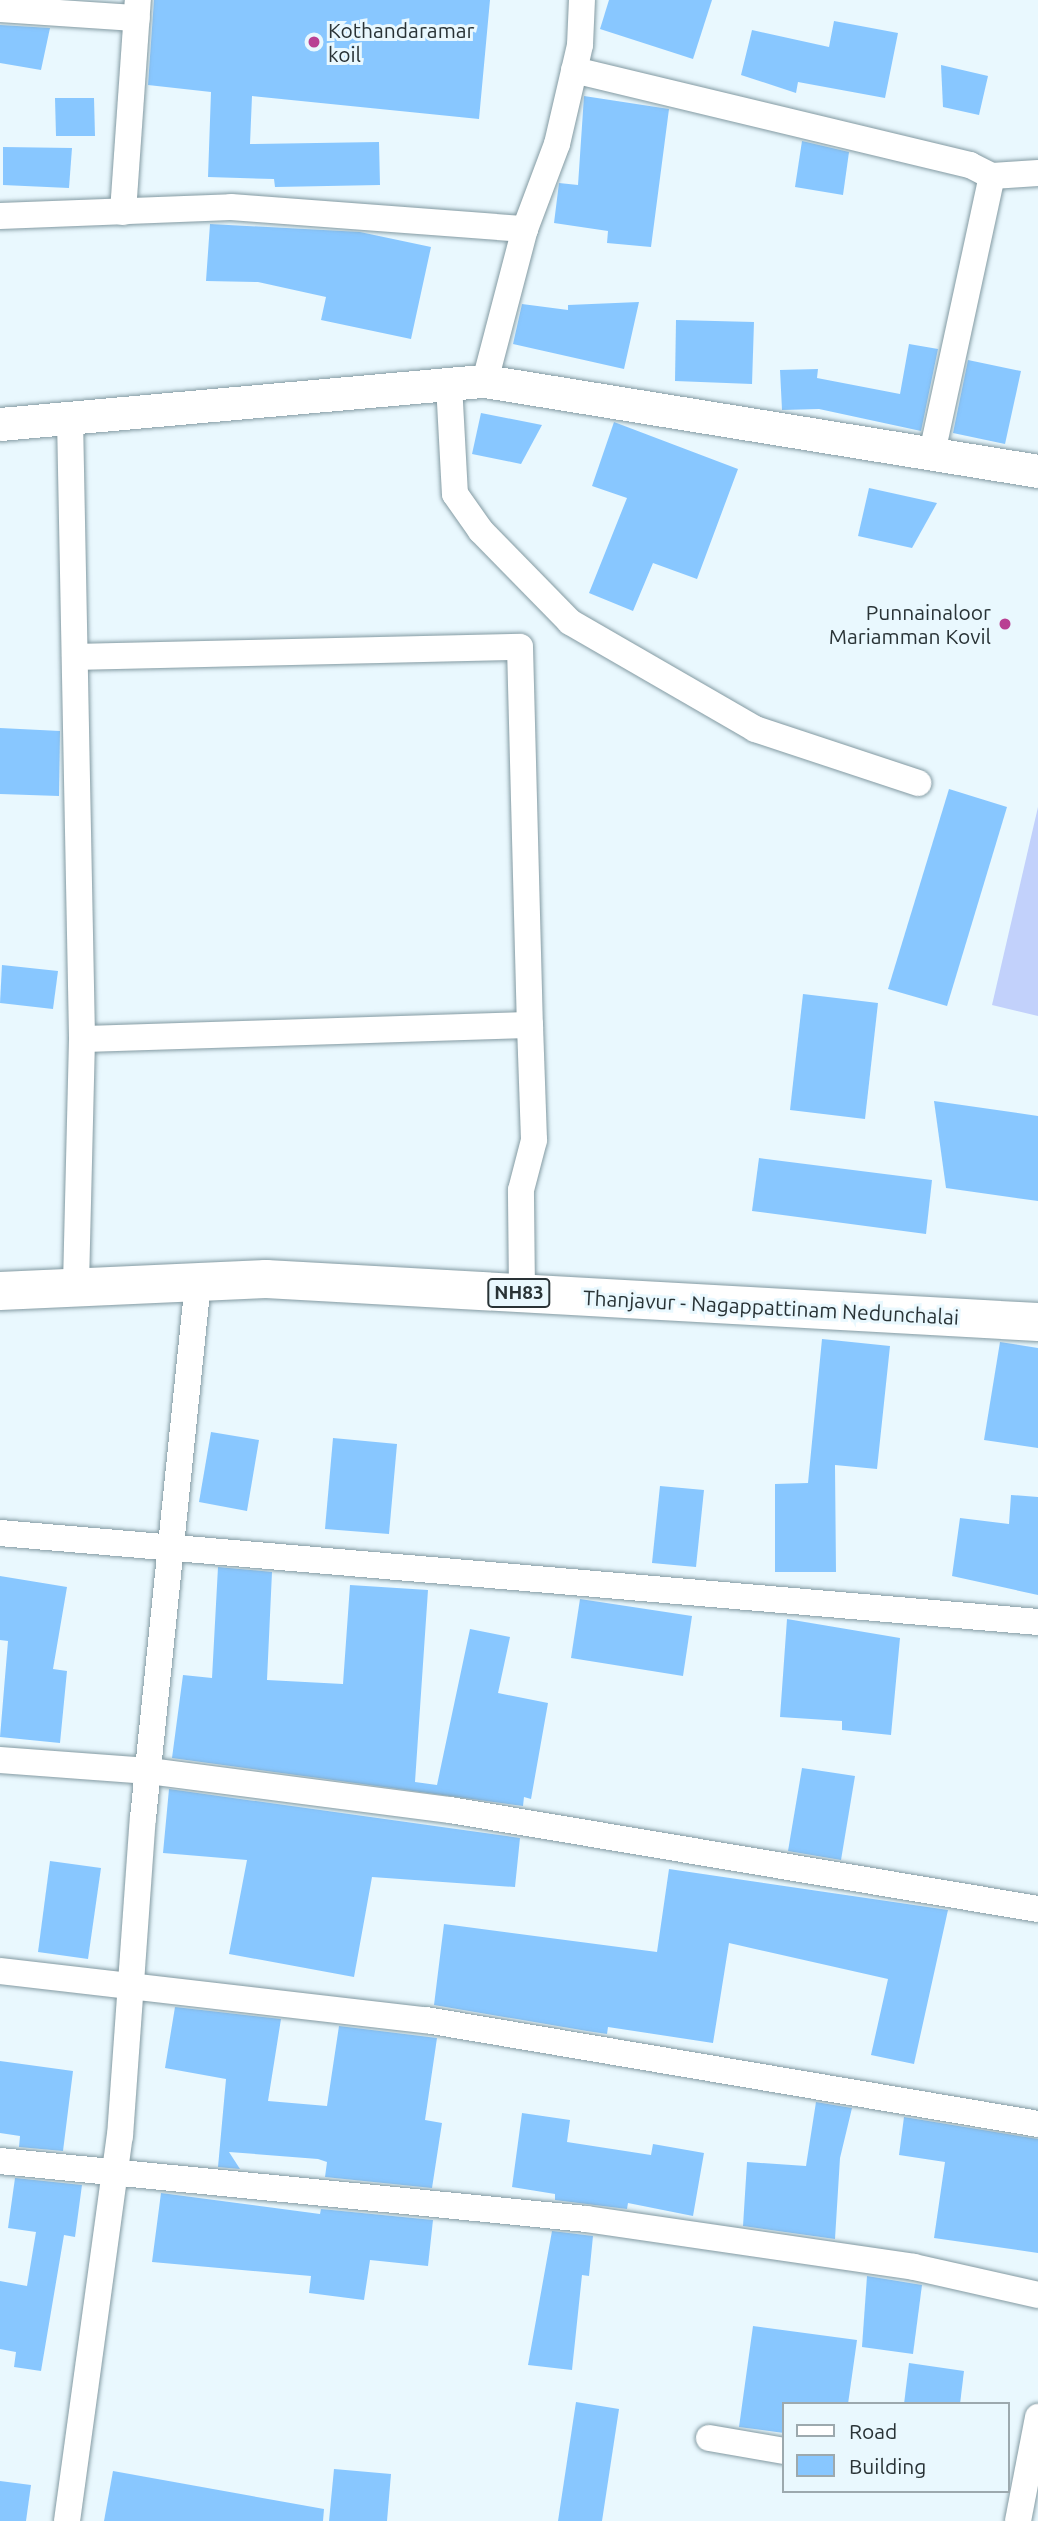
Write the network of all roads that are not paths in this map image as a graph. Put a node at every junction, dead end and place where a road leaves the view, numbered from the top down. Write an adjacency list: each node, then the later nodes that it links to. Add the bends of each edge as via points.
1 (582, 0): 4 (street)
2 (0, 9): 3 (street)
3 (138, 9): 7 (street)
4 (574, 70): 6 (street, via 970,165); 9 (street, via 556,144)
5 (1038, 173): 6 (street)
6 (992, 176): 14 (street)
7 (124, 212): 8 (street); 9 (street, via 231,207)
8 (0, 216)
9 (525, 229): 10 (street)
10 (485, 382): 11 (street); 14 (street)
11 (449, 384): 12 (street); 17 (street, via 455,494 481,531 570,622 755,729)
12 (70, 418): 13 (street); 16 (street)
13 (0, 424)
14 (932, 453): 15 (street)
15 (1038, 471)
16 (75, 657): 18 (street, via 520,647); 19 (street)
17 (918, 783)
18 (530, 1025): 19 (street); 23 (street, via 534,1140 521,1190)
19 (82, 1039): 21 (street)
20 (198, 1282): 21 (highway, Thanjavur - Nagappattinam Nedunchalai / NH83); 23 (highway, Thanjavur - Nagappattinam Nedunchalai / NH83, via 266,1279); 26 (street)
21 (76, 1288): 22 (highway, Thanjavur - Nagappattinam Nedunchalai / NH83)
22 (0, 1291)
23 (522, 1293): 24 (highway, Thanjavur - Nagappattinam Nedunchalai / NH83)
24 (1038, 1322)
25 (0, 1533): 26 (street)
26 (169, 1543): 27 (street); 29 (street)
27 (1038, 1622)
28 (0, 1759): 29 (street)
29 (149, 1770): 30 (street, via 450,1810); 32 (street)
30 (1038, 1909)
31 (0, 1971): 32 (street)
32 (130, 1981): 33 (street, via 426,2020); 35 (street)
33 (1038, 2124)
34 (0, 2161): 35 (street)
35 (116, 2168): 36 (street, via 586,2219 914,2267); 41 (street)
36 (1038, 2295)
37 (1038, 2417): 40 (street)
38 (709, 2438): 39 (street)
39 (782, 2451)
40 (1014, 2493): 42 (street)
41 (67, 2521)
42 (1018, 2521)

